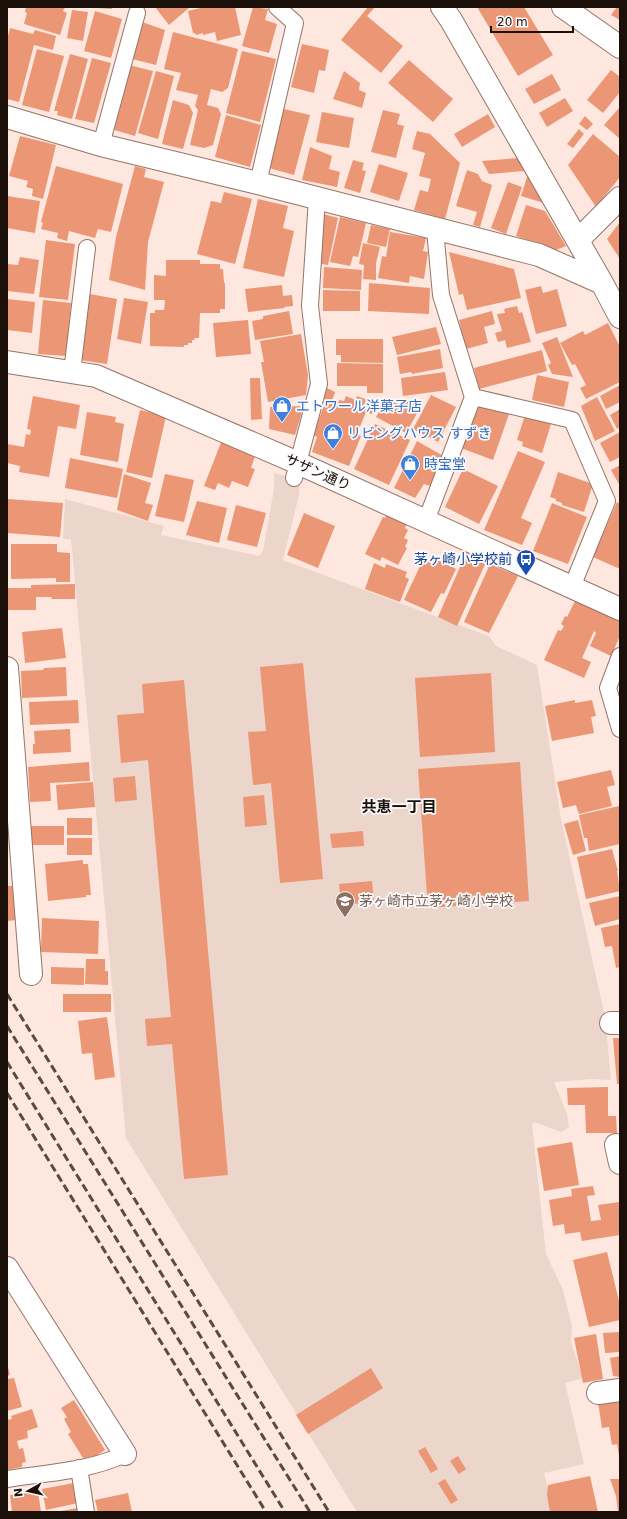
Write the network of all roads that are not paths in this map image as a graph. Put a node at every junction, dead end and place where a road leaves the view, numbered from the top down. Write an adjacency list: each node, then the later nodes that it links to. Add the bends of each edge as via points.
1 (277, 7): 8 (lane, via 295,23)
2 (563, 7): 5 (street)
3 (445, 8): 12 (street)
4 (137, 12): 7 (lane)
5 (620, 47)
6 (7, 118): 7 (street)
7 (101, 145): 8 (street)
8 (258, 183): 9 (street)
9 (317, 198): 11 (street); 19 (lane, via 310,306 319,384)
10 (620, 198): 12 (street)
11 (435, 229): 14 (street, via 539,255); 18 (lane, via 441,295)
12 (578, 240): 14 (street)
13 (87, 248): 17 (lane)
14 (602, 283): 15 (street)
15 (620, 317)
16 (7, 362): 17 (street, サザン通り)
17 (72, 372): 19 (street, サザン通り, via 96,376)
18 (473, 397): 20 (lane); 21 (lane, via 572,420 607,501)
19 (296, 471): 20 (street, サザン通り)
20 (426, 521): 21 (street, サザン通り)
21 (572, 587): 22 (street, サザン通り)
22 (620, 609)
23 (620, 656): 25 (lane, via 608,688)
24 (7, 668): 26 (street)
25 (620, 729)
26 (31, 974)
27 (7, 1268): 30 (street)
28 (620, 1390): 29 (street)
29 (598, 1393)
30 (125, 1454): 31 (lane, via 110,1461)
31 (79, 1468): 32 (lane); 33 (lane)
32 (7, 1479)
33 (86, 1512)

